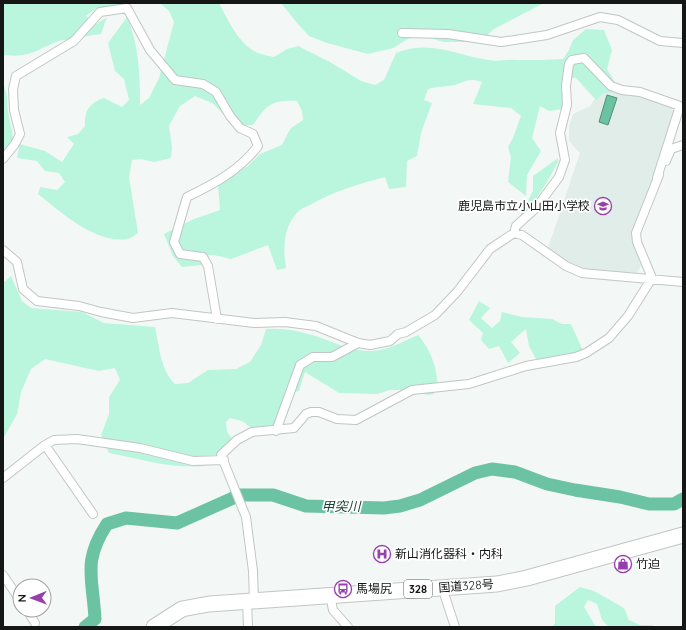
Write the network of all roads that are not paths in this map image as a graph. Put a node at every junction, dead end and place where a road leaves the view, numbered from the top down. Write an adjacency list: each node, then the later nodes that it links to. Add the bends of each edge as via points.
1 (402, 33): 2 (street, via 448,34 500,42 548,35 600,17 618,20 660,41)
2 (683, 43)
3 (683, 145): 5 (street, via 672,149)
4 (3, 159): 10 (street, via 16,144 20,134 14,110 13,89 16,76 74,41 100,12 127,8 150,50 175,80 203,84 216,92 240,128 254,134 258,146 248,160 187,197 174,242 180,254 203,257 208,266)
5 (657, 178): 6 (street, via 680,106 640,92 612,86 584,58 572,60 568,64 567,105 560,133 566,160 546,197 516,226); 8 (street, via 636,233 637,242)
6 (514, 233): 8 (street, via 522,235 566,266 582,273); 11 (street, via 490,249 457,292 435,315 390,340 378,344)
7 (3, 250): 10 (street, via 17,262 23,289 37,301 79,306 133,318 172,313)
8 (652, 278): 9 (street); 12 (street, via 628,316 609,338 586,353 526,366 469,384 412,390 356,420 337,419 319,412 311,412 294,428)
9 (683, 282)
10 (217, 320): 11 (street, via 285,322 316,326)
11 (358, 343): 12 (street, via 332,357 313,357 300,365)
12 (276, 430): 14 (street, via 245,435 223,452 221,455)
13 (45, 445): 14 (street, via 54,440 77,439 140,448 193,461); 15 (street); 16 (street)
14 (224, 460): 22 (street, via 246,517 253,572)
15 (3, 478)
16 (93, 514)
17 (683, 535): 19 (highway, 国道328号 / 328, via 515,581)
18 (3, 575): 20 (street)
19 (442, 587): 21 (highway, 国道328号 / 328); 28 (street)
20 (12, 588)
21 (330, 595): 22 (highway, 国道328号 / 328); 27 (street, via 333,610)
22 (251, 601): 25 (highway, 国道328号 / 328, via 182,609); 26 (street)
23 (32, 618): 24 (street)
24 (35, 623)
25 (154, 627)
26 (248, 627)
27 (348, 627)
28 (455, 627)

